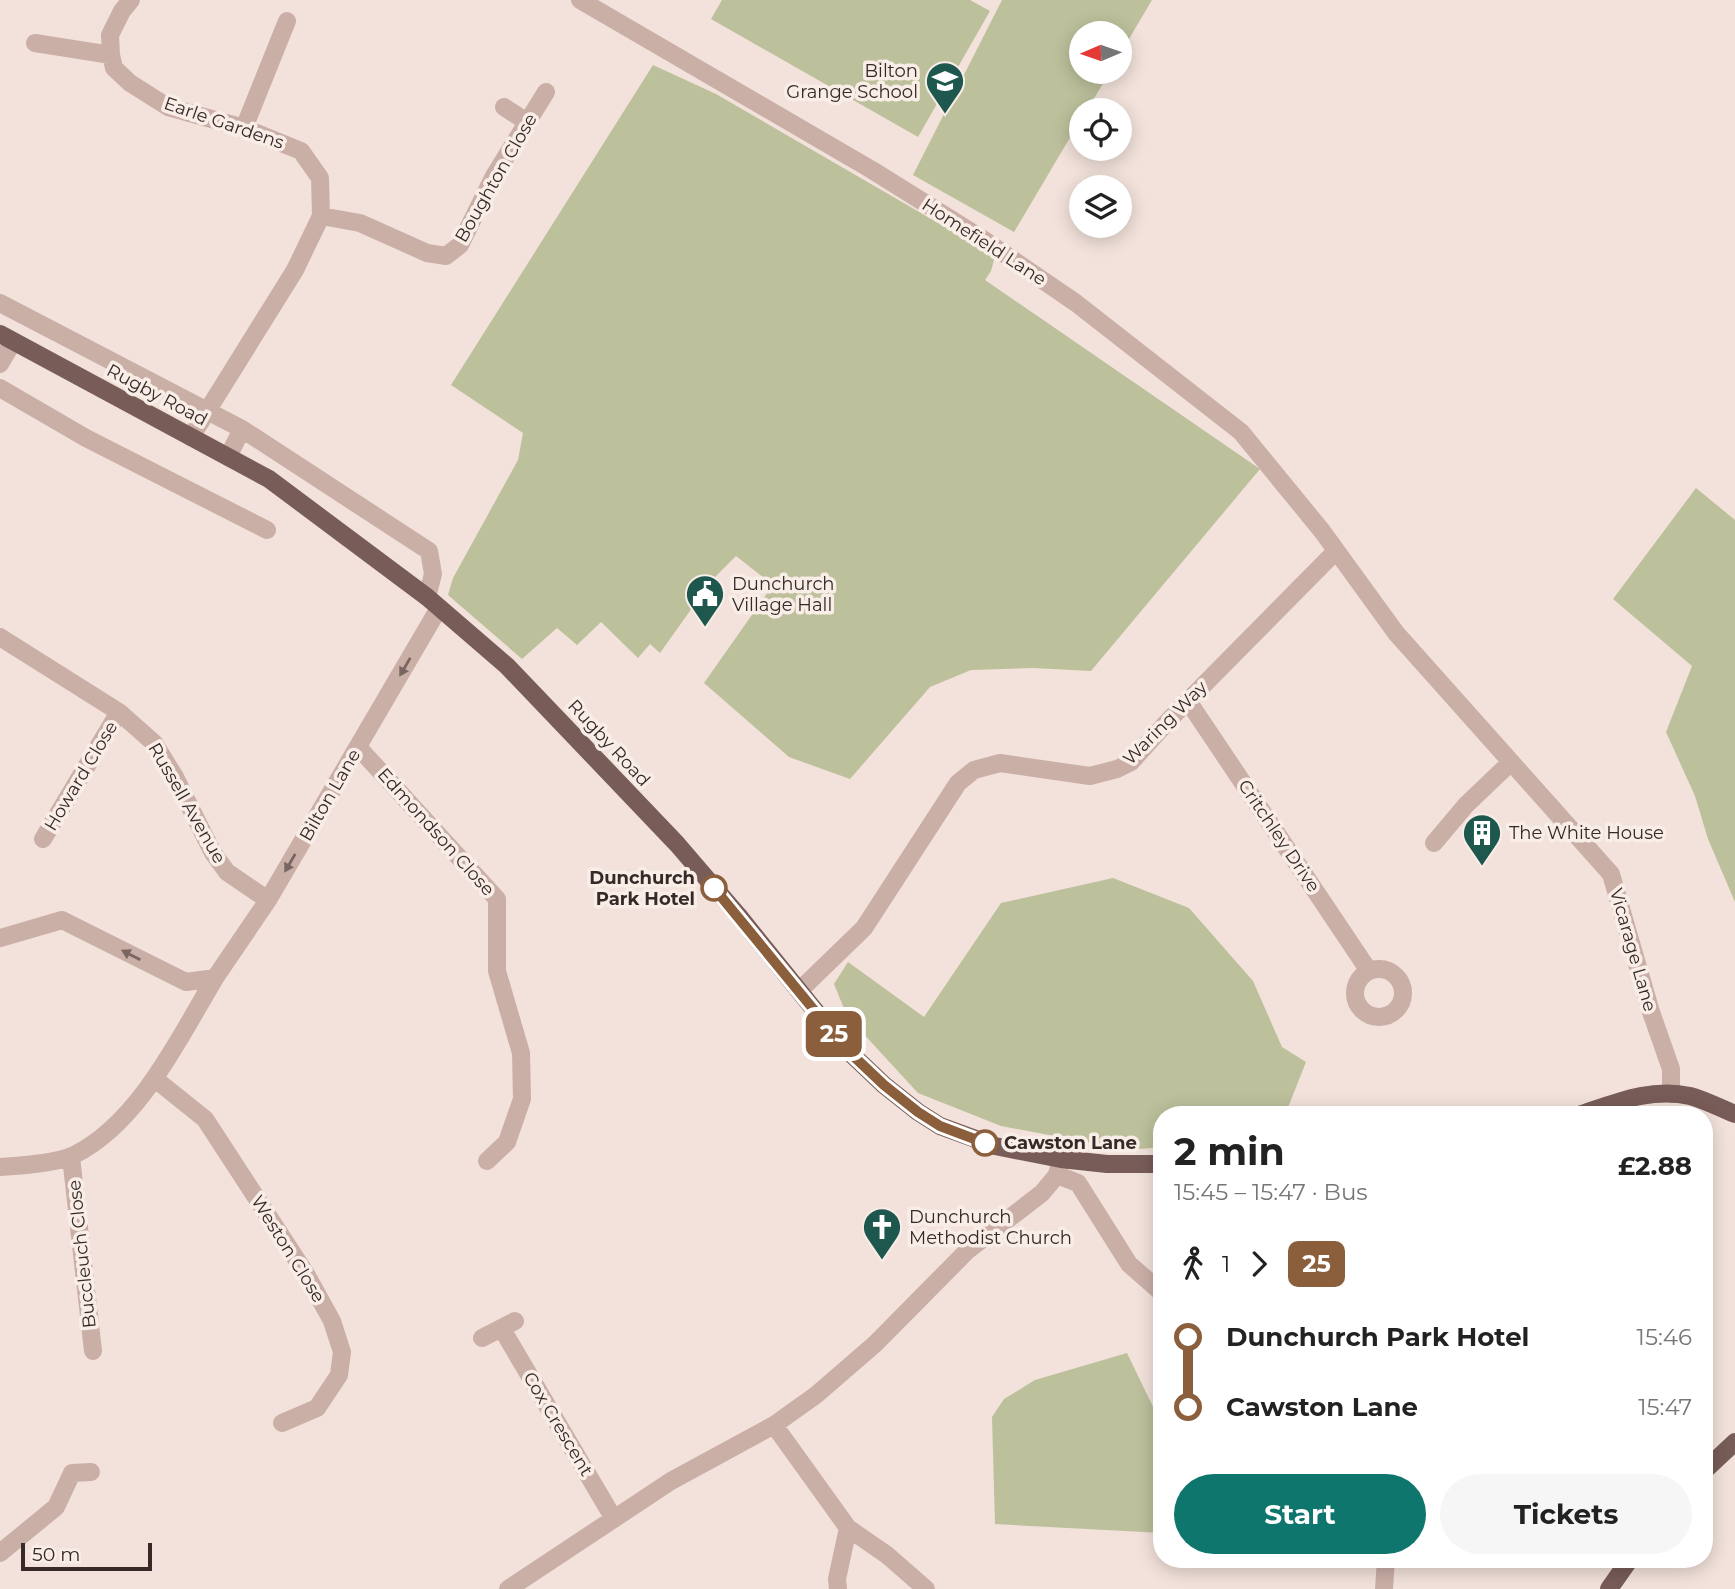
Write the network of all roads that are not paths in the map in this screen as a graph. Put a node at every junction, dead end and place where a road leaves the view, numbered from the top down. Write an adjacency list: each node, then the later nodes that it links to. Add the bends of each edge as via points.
1 (131, 0): 5 (street, via 110,36)
2 (580, 0): 20 (street, Homefield Lane, via 872,170 1076,303 1241,432)
3 (287, 21): 9 (street)
4 (34, 43): 5 (street)
5 (111, 55): 9 (street, Earle Gardens, via 114,68 130,83 168,107)
6 (547, 92): 8 (street, Boughton Close)
7 (504, 107): 8 (street)
8 (527, 122): 10 (street, Boughton Close, via 460,245 446,257 360,223)
9 (244, 128): 10 (street, Earle Gardens, via 301,151 320,178)
10 (321, 216): 15 (street, Earle Gardens, via 295,271)
11 (0, 303): 15 (street)
12 (6, 338): 13 (street); 17 (main road, Rugby Road)
13 (0, 364)
14 (0, 388): 19 (street, via 86,438)
15 (208, 411): 16 (street); 17 (street, Earle Gardens)
16 (242, 429): 18 (street); 21 (street, via 429,551)
17 (191, 437): 18 (main road, Rugby Road)
18 (228, 457): 21 (main road, Rugby Road, via 270,479)
19 (267, 530)
20 (1336, 551): 22 (street, Homefield Lane); 24 (street, Waring Way)
21 (433, 602): 26 (street, Bilton Lane, one-way to 26); 34 (main road, Rugby Road, via 507,666 677,844)
22 (1396, 633): 27 (street, Vicarage Lane)
23 (0, 637): 25 (street, Russell Avenue)
24 (1188, 701): 32 (street, Critchley Drive); 34 (street, Waring Way, via 1131,762 1116,769 1090,776 1000,763 974,771 958,783 864,928)
25 (119, 712): 28 (street, Howard Close); 30 (street, Russell Avenue, via 154,743 227,872)
26 (358, 747): 30 (street, Bilton Lane, one-way to 30); 40 (street, Edmondson Close, via 497,899 497,971 521,1053 523,1099 507,1142)
27 (1511, 762): 29 (street, via 1466,804); 36 (street, Vicarage Lane, via 1611,874 1671,1069)
28 (43, 839)
29 (1434, 843)
30 (268, 900): 33 (street, Bilton Lane)
31 (0, 938): 33 (street, one-way to 31, via 186,982 62,920)
32 (1369, 971)
33 (215, 978): 35 (street, Bilton Lane)
34 (800, 990): 43 (main road, Rugby Road, via 846,1049 918,1112 940,1126)
35 (155, 1079): 39 (street, Bilton Lane, via 105,1136); 47 (street, Weston Close, via 205,1119 332,1321 342,1352 339,1375 317,1409)
36 (1671, 1094): 37 (main road, via 1636,1095); 38 (main road)
37 (1605, 1106)
38 (1735, 1114)
39 (71, 1157): 42 (street, Bilton Lane); 46 (street, Buccleuch Close)
40 (486, 1161)
41 (1153, 1164): 43 (main road, Rugby Road)
42 (0, 1167)
43 (1059, 1167): 44 (street, via 1078,1183 1129,1264); 48 (street, via 1042,1193 968,1250 875,1344)
44 (1153, 1285)
45 (482, 1338): 52 (street, Cox Crescent, via 509,1325)
46 (93, 1351)
47 (282, 1423)
48 (774, 1424): 52 (street, via 671,1481); 53 (street)
49 (1734, 1445): 50 (main road)
50 (1713, 1463)
51 (91, 1472): 54 (street, via 72,1474 56,1507)
52 (614, 1519): 57 (street)
53 (848, 1528): 58 (street); 59 (street)
54 (0, 1553)
55 (1385, 1568): 60 (street)
56 (1624, 1568): 61 (main road)
57 (508, 1589)
58 (838, 1589)
59 (926, 1589)
60 (1384, 1589)
61 (1609, 1589)

